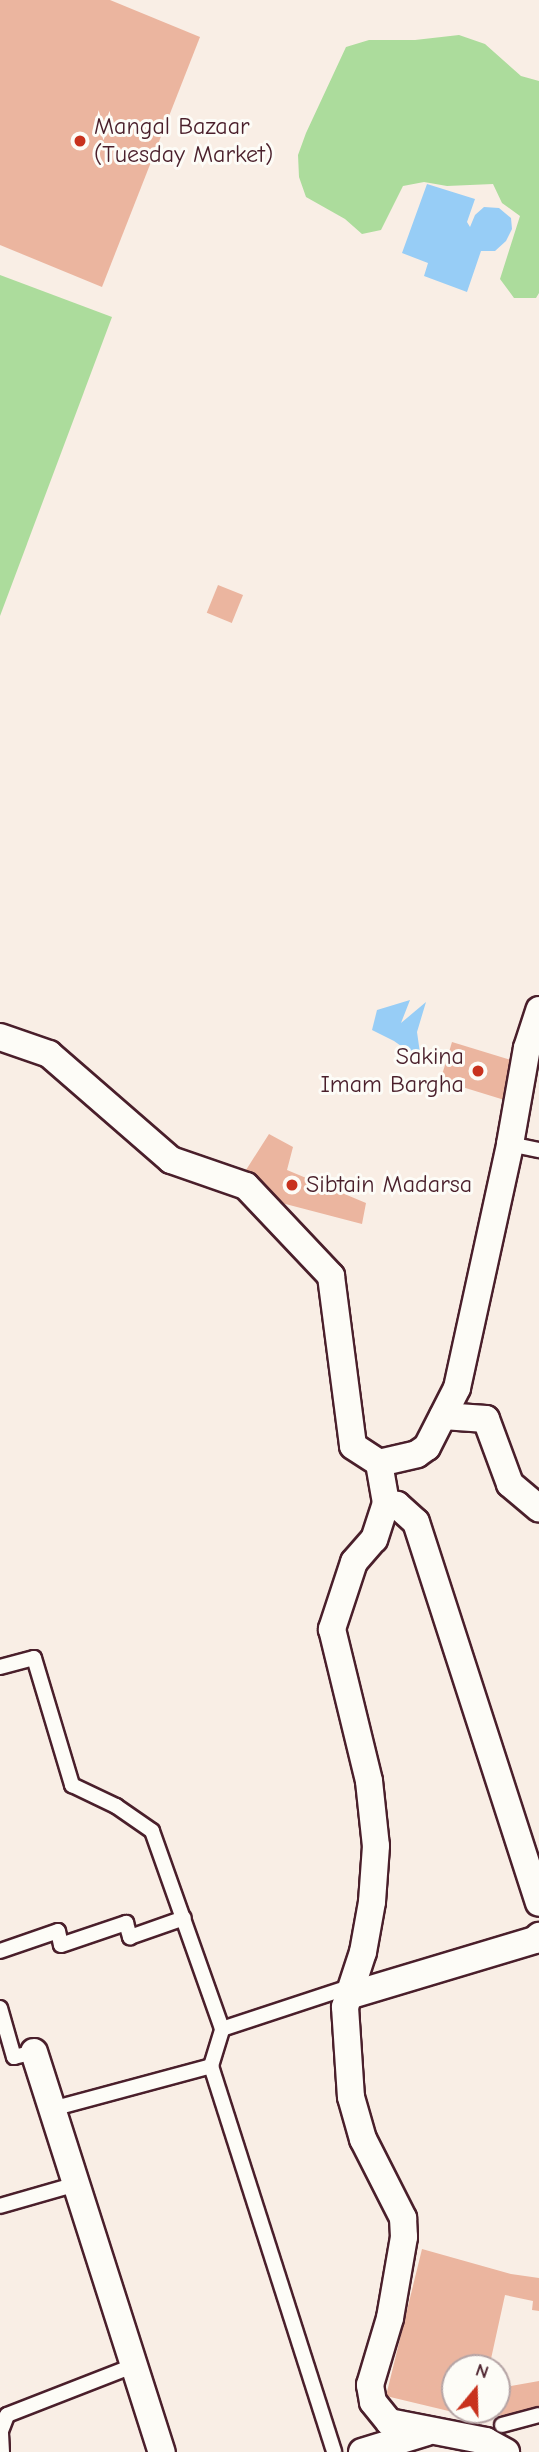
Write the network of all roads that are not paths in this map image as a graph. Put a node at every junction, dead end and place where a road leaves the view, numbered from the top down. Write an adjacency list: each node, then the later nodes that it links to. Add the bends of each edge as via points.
1 (539, 1010): 3 (street, via 527,1048)
2 (0, 1037): 6 (street, via 49,1054 171,1160 246,1186 331,1276 353,1446)
3 (510, 1144): 4 (lane); 5 (street, via 457,1388)
4 (539, 1150)
5 (443, 1416): 6 (street, via 427,1447); 8 (street, via 486,1419 510,1484)
6 (379, 1463): 7 (street)
7 (386, 1503): 10 (street, via 397,1505 416,1522); 14 (street, via 374,1539 354,1562 332,1629 369,1781 376,1846 372,1902)
8 (539, 1508)
9 (0, 1667): 11 (lane, via 34,1658 72,1785 116,1805 152,1831)
10 (539, 1903)
11 (184, 1918): 13 (lane, via 130,1937 126,1923 61,1945 58,1931); 16 (lane)
12 (539, 1936): 14 (street)
13 (0, 1951)
14 (350, 1991): 16 (lane); 25 (street, via 345,2039 351,2097 363,2139 403,2218 390,2318 370,2385 373,2402 389,2422)
15 (0, 2008): 17 (lane, via 14,2057)
16 (222, 2029): 18 (lane)
17 (34, 2052): 19 (street)
18 (211, 2066): 19 (lane); 28 (lane)
19 (52, 2109): 20 (street)
20 (76, 2184): 21 (lane); 22 (street)
21 (0, 2206)
22 (135, 2365): 26 (lane, via 7,2415 1,2431); 27 (street)
23 (539, 2415): 24 (lane)
24 (502, 2425)
25 (428, 2431): 29 (street); 30 (street, via 486,2441)
26 (2, 2452)
27 (162, 2452)
28 (334, 2452)
29 (362, 2452)
30 (506, 2452)

